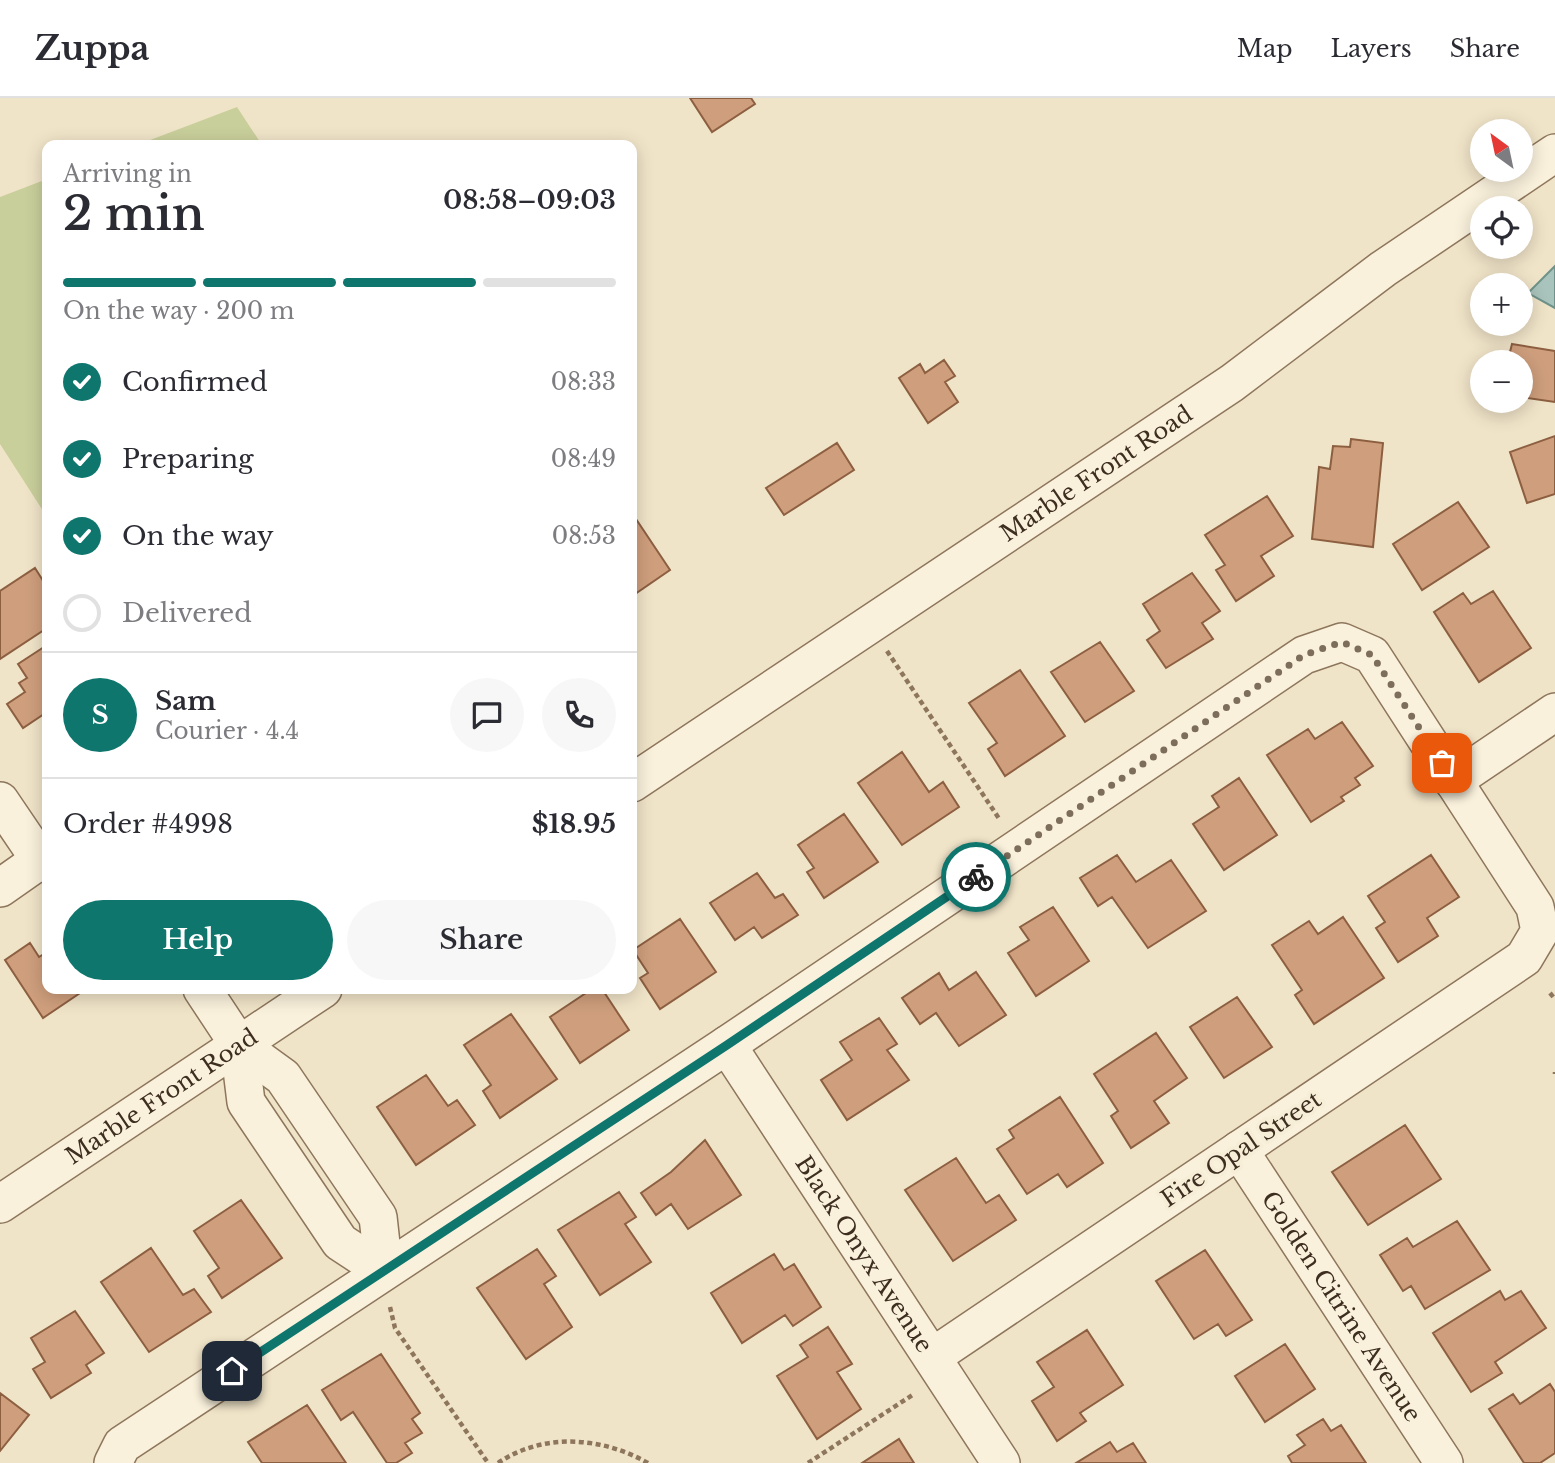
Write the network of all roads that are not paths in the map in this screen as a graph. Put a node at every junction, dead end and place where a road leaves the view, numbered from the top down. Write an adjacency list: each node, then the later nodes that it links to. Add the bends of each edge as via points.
1 (1555, 153): 3 (street, Marble Front Road, via 1383,269 1232,383)
2 (1555, 712): 4 (street)
3 (637, 780)
4 (1453, 781): 12 (street, via 1372,655 1342,642 1304,655); 13 (street, Fire Opal Street, via 1535,906 1540,931 1524,958)
5 (0, 801): 6 (street)
6 (42, 861)
7 (42, 863): 8 (street)
8 (0, 888)
9 (205, 994): 11 (street)
10 (316, 994): 11 (street, Marble Front Road)
11 (239, 1045): 14 (street, Marble Front Road); 15 (street, via 246,1102 340,1242)
12 (727, 1045): 15 (street); 16 (street, Black Onyx Avenue)
13 (1239, 1150): 16 (street, Fire Opal Street); 19 (street, Golden Citrine Avenue)
14 (0, 1204)
15 (385, 1286): 17 (street, via 122,1445)
16 (932, 1357): 18 (street, Black Onyx Avenue)
17 (113, 1463)
18 (1001, 1463)
19 (1444, 1463)

